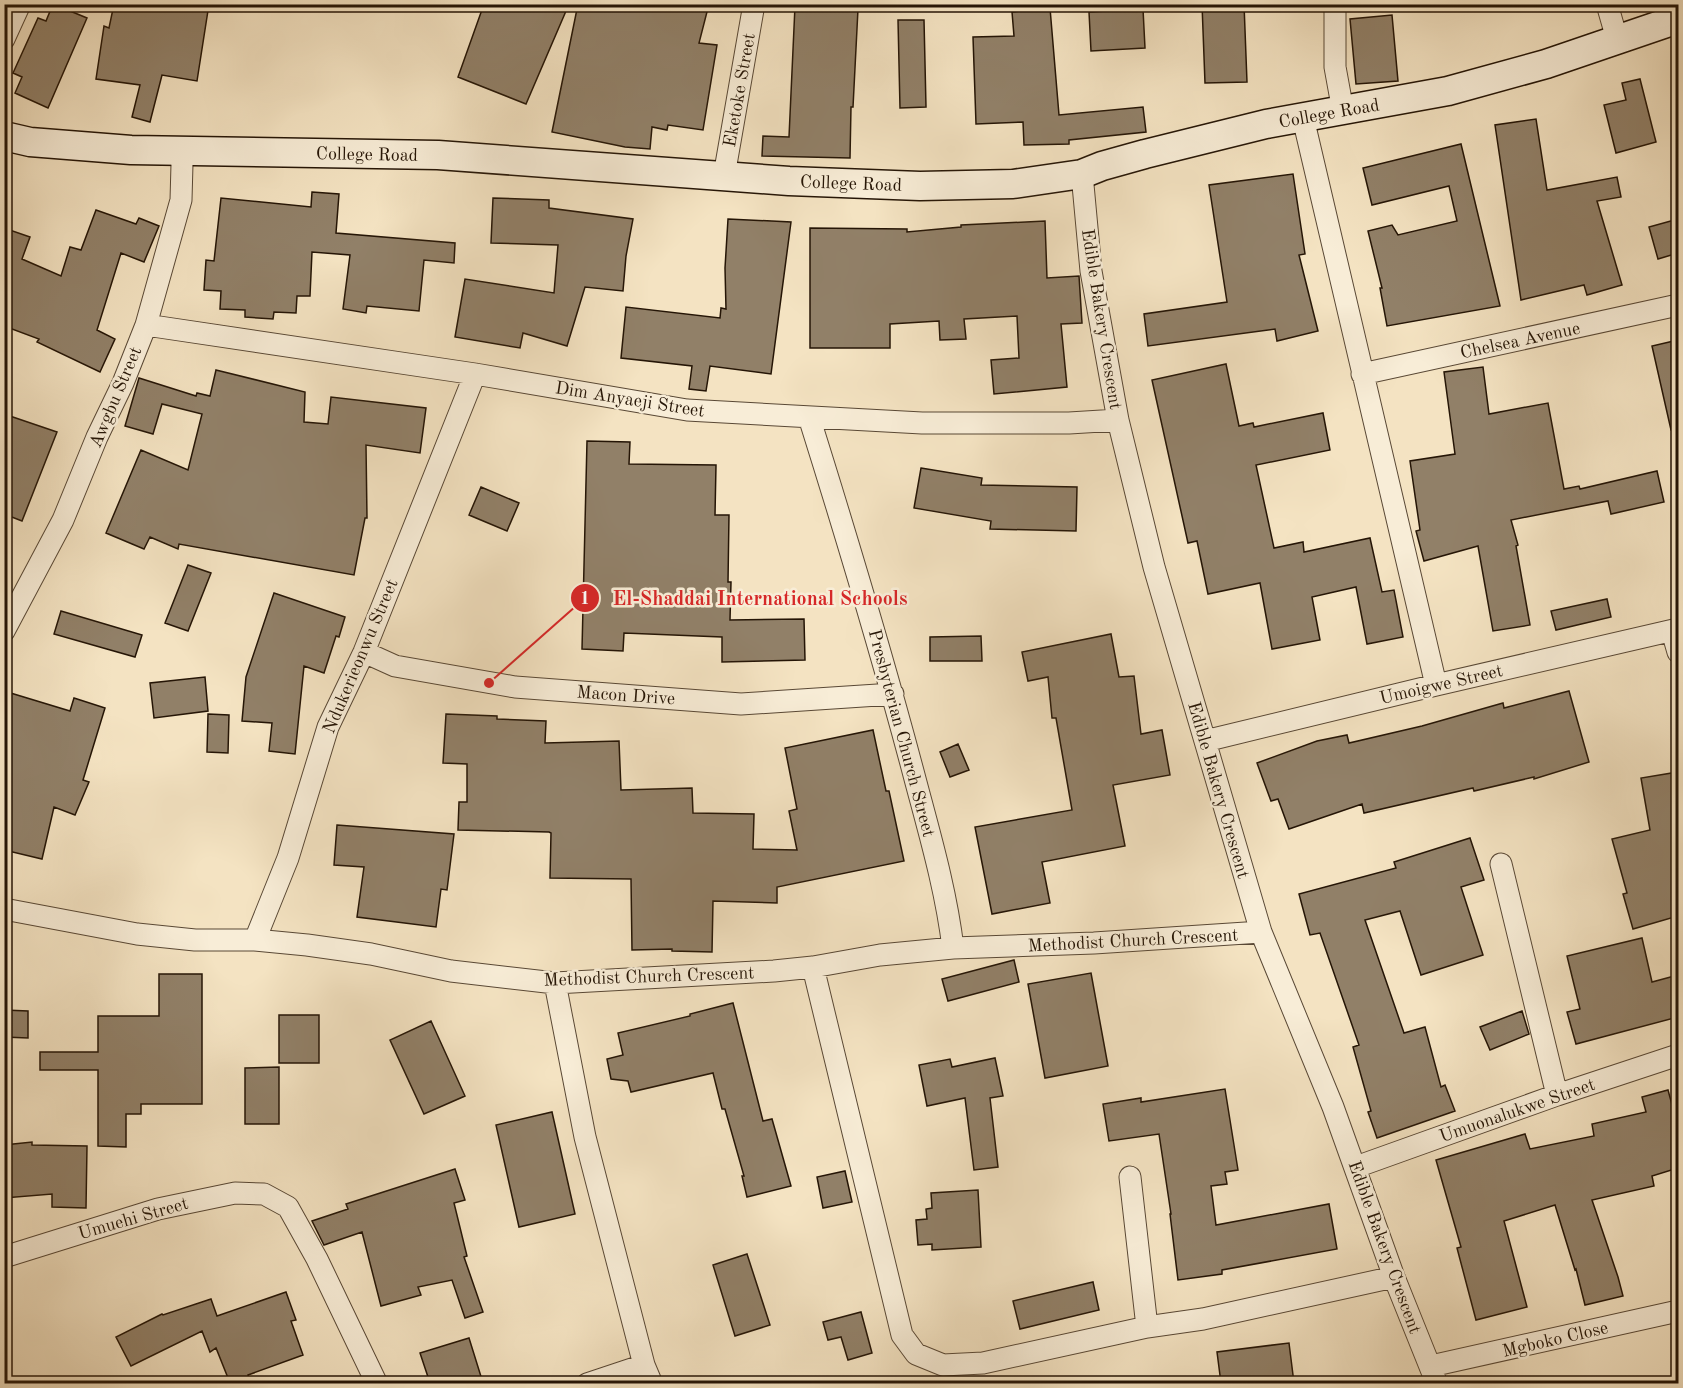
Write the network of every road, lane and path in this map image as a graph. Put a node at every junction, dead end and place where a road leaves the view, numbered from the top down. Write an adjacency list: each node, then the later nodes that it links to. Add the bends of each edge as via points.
1 (20, 4): 6 (street)
2 (754, 4): 13 (street, Eketoke Street)
3 (1335, 4): 8 (street, via 1335,67)
4 (1607, 4): 7 (street)
5 (1678, 19): 7 (main road, College Road)
6 (4, 39)
7 (1617, 39): 8 (main road, College Road, via 1546,64 1448,91)
8 (1343, 111): 9 (main road, College Road)
9 (1303, 118): 12 (main road, College Road, via 1188,143); 17 (street)
10 (4, 136): 11 (main road, College Road, via 30,142)
11 (179, 151): 13 (main road, College Road, via 438,155); 15 (street, Awgbu Street, via 181,200)
12 (1082, 174): 13 (main road, College Road, via 1013,184 920,186); 19 (street, Edible Bakery Crescent, via 1091,271)
13 (724, 176)
14 (1678, 306): 17 (street, Chelsea Avenue)
15 (146, 325): 16 (street, Dim Anyaeji Street); 21 (street, Awgbu Street, via 63,520)
16 (475, 374): 18 (street, Dim Anyaeji Street, via 687,411); 22 (street, Ndukerieonwu Street)
17 (1362, 374): 24 (street)
18 (809, 417): 19 (street, Dim Anyaeji Street, via 922,423); 25 (street, Presbyterian Church Street)
19 (1118, 420): 26 (street, Edible Bakery Crescent, via 1154,567)
20 (1675, 630): 23 (street); 24 (street, Umoigwe Street)
21 (4, 631)
22 (364, 652): 25 (street, Macon Drive, via 395,666 527,688 741,704); 30 (street, Ndukerieonwu Street, via 328,728 288,858)
23 (1678, 652)
24 (1436, 684): 26 (street, Umoigwe Street)
25 (893, 694): 31 (street, Presbyterian Church Street, via 935,850)
26 (1204, 741): 29 (street, Edible Bakery Crescent)
27 (1501, 864): 35 (street)
28 (4, 909): 30 (street, Methodist Church Crescent, via 137,934 195,940)
29 (1261, 932): 31 (street, Methodist Church Crescent, via 1094,944); 36 (street, Edible Bakery Crescent)
30 (255, 940): 33 (street, Methodist Church Crescent, via 371,954 450,971)
31 (953, 948): 32 (street, Methodist Church Crescent)
32 (813, 967): 33 (street, Methodist Church Crescent); 41 (street, via 902,1335 916,1354 943,1365 983,1363)
33 (555, 983): 42 (street, via 585,1137)
34 (1678, 1055): 35 (street, Umuonalukwe Street)
35 (1557, 1095): 36 (street, Umuonalukwe Street)
36 (1356, 1167): 39 (street, Edible Bakery Crescent)
37 (1130, 1177): 41 (street)
38 (4, 1257): 44 (street, Umuehi Street, via 158,1209 235,1193 264,1194 288,1207)
39 (1394, 1277): 41 (street, via 1203,1319); 43 (street, Edible Bakery Crescent)
40 (1678, 1311): 43 (street, Mgboko Close)
41 (1147, 1327)
42 (648, 1374): 45 (street)
43 (1434, 1375)
44 (377, 1383)
45 (587, 1383)

